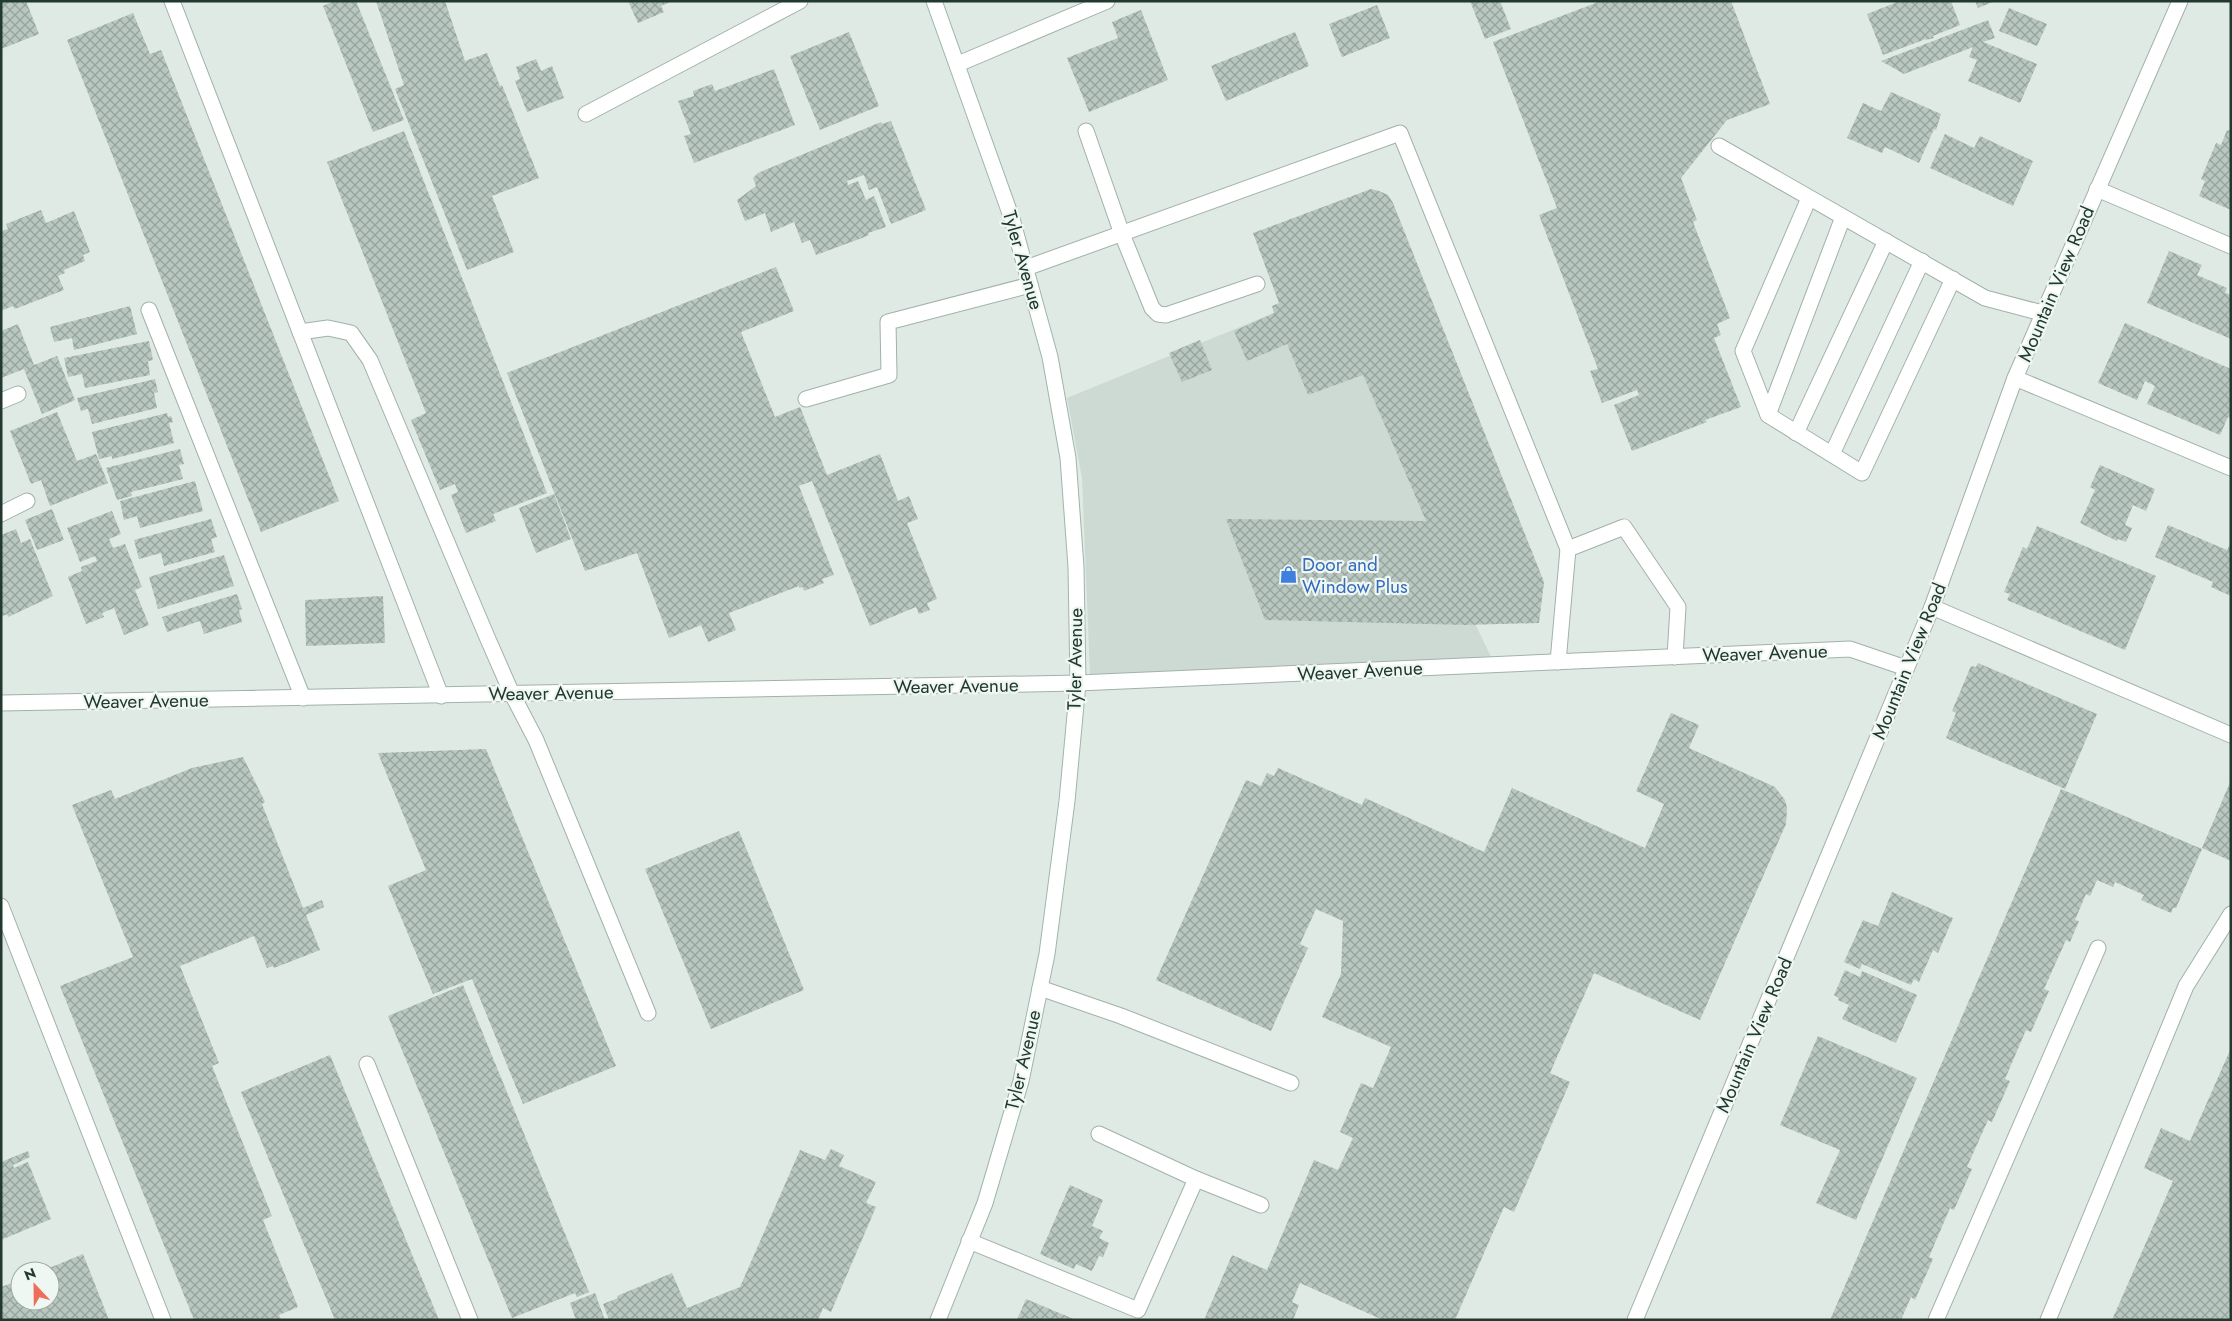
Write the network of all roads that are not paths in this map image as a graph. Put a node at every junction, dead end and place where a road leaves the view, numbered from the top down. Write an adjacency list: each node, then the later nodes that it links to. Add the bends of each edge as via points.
1 (172, 1): 23 (street)
2 (800, 1): 7 (street)
3 (934, 1): 6 (street, Tyler Avenue)
4 (1107, 1): 6 (street)
5 (2180, 1): 10 (street, Mountain View Road)
6 (958, 64): 17 (street, Tyler Avenue)
7 (586, 114)
8 (1086, 131): 13 (street)
9 (1719, 146): 11 (street)
10 (2097, 189): 15 (street); 22 (street, Mountain View Road)
11 (1809, 198): 12 (street); 28 (street, via 1743,351)
12 (1843, 217): 14 (street); 28 (street)
13 (1122, 234): 17 (street); 19 (street, via 1152,308 1158,314 1166,316); 34 (street, via 1400,133)
14 (1886, 241): 16 (street); 29 (street)
15 (2231, 246)
16 (1922, 261): 18 (street); 30 (street)
17 (1026, 268): 20 (street, Tyler Avenue)
18 (1953, 279): 22 (street, via 1985,298); 30 (street, via 1862,473)
19 (1257, 284)
20 (1030, 285): 26 (street, via 888,322 889,375); 39 (street, Tyler Avenue, via 1050,357 1068,458 1076,567)
21 (148, 310): 42 (street)
22 (2042, 313): 24 (street, Mountain View Road)
23 (300, 332): 40 (street, via 328,328 351,333 370,360); 41 (street)
24 (2014, 378): 31 (street); 35 (street, Mountain View Road)
25 (18, 394): 27 (street)
26 (806, 399)
27 (1, 401)
28 (1768, 415): 29 (street)
29 (1796, 432): 30 (street)
30 (1832, 454)
31 (2231, 468)
32 (27, 501): 33 (street)
33 (1, 514)
34 (1568, 549): 36 (street, via 1624,527 1678,607); 37 (street)
35 (1932, 607): 38 (street, Mountain View Road); 44 (street)
36 (1675, 657): 37 (street, Weaver Avenue); 38 (street, Weaver Avenue, via 1850,649)
37 (1558, 662): 39 (street, Weaver Avenue)
38 (1906, 668): 59 (street, Mountain View Road)
39 (1078, 684): 40 (street, Weaver Avenue); 48 (street, Tyler Avenue, via 1067,801)
40 (512, 694): 41 (street, Weaver Avenue); 49 (street, via 536,740)
41 (441, 696): 42 (street, Weaver Avenue)
42 (303, 698): 43 (street, Weaver Avenue)
43 (1, 703)
44 (2231, 734)
45 (1, 906): 56 (street)
46 (2231, 914): 61 (street, via 2186,986)
47 (2098, 948): 60 (street)
48 (1040, 988): 51 (street); 55 (street, Tyler Avenue, via 1021,1081 985,1203)
49 (648, 1013)
50 (367, 1064): 57 (street)
51 (1291, 1082)
52 (1099, 1134): 53 (street)
53 (1196, 1178): 54 (street); 55 (street, via 1138,1310)
54 (1261, 1205)
55 (969, 1241): 58 (street, Tyler Avenue)
56 (163, 1320)
57 (470, 1320)
58 (938, 1320)
59 (1635, 1320)
60 (1936, 1320)
61 (2048, 1320)

